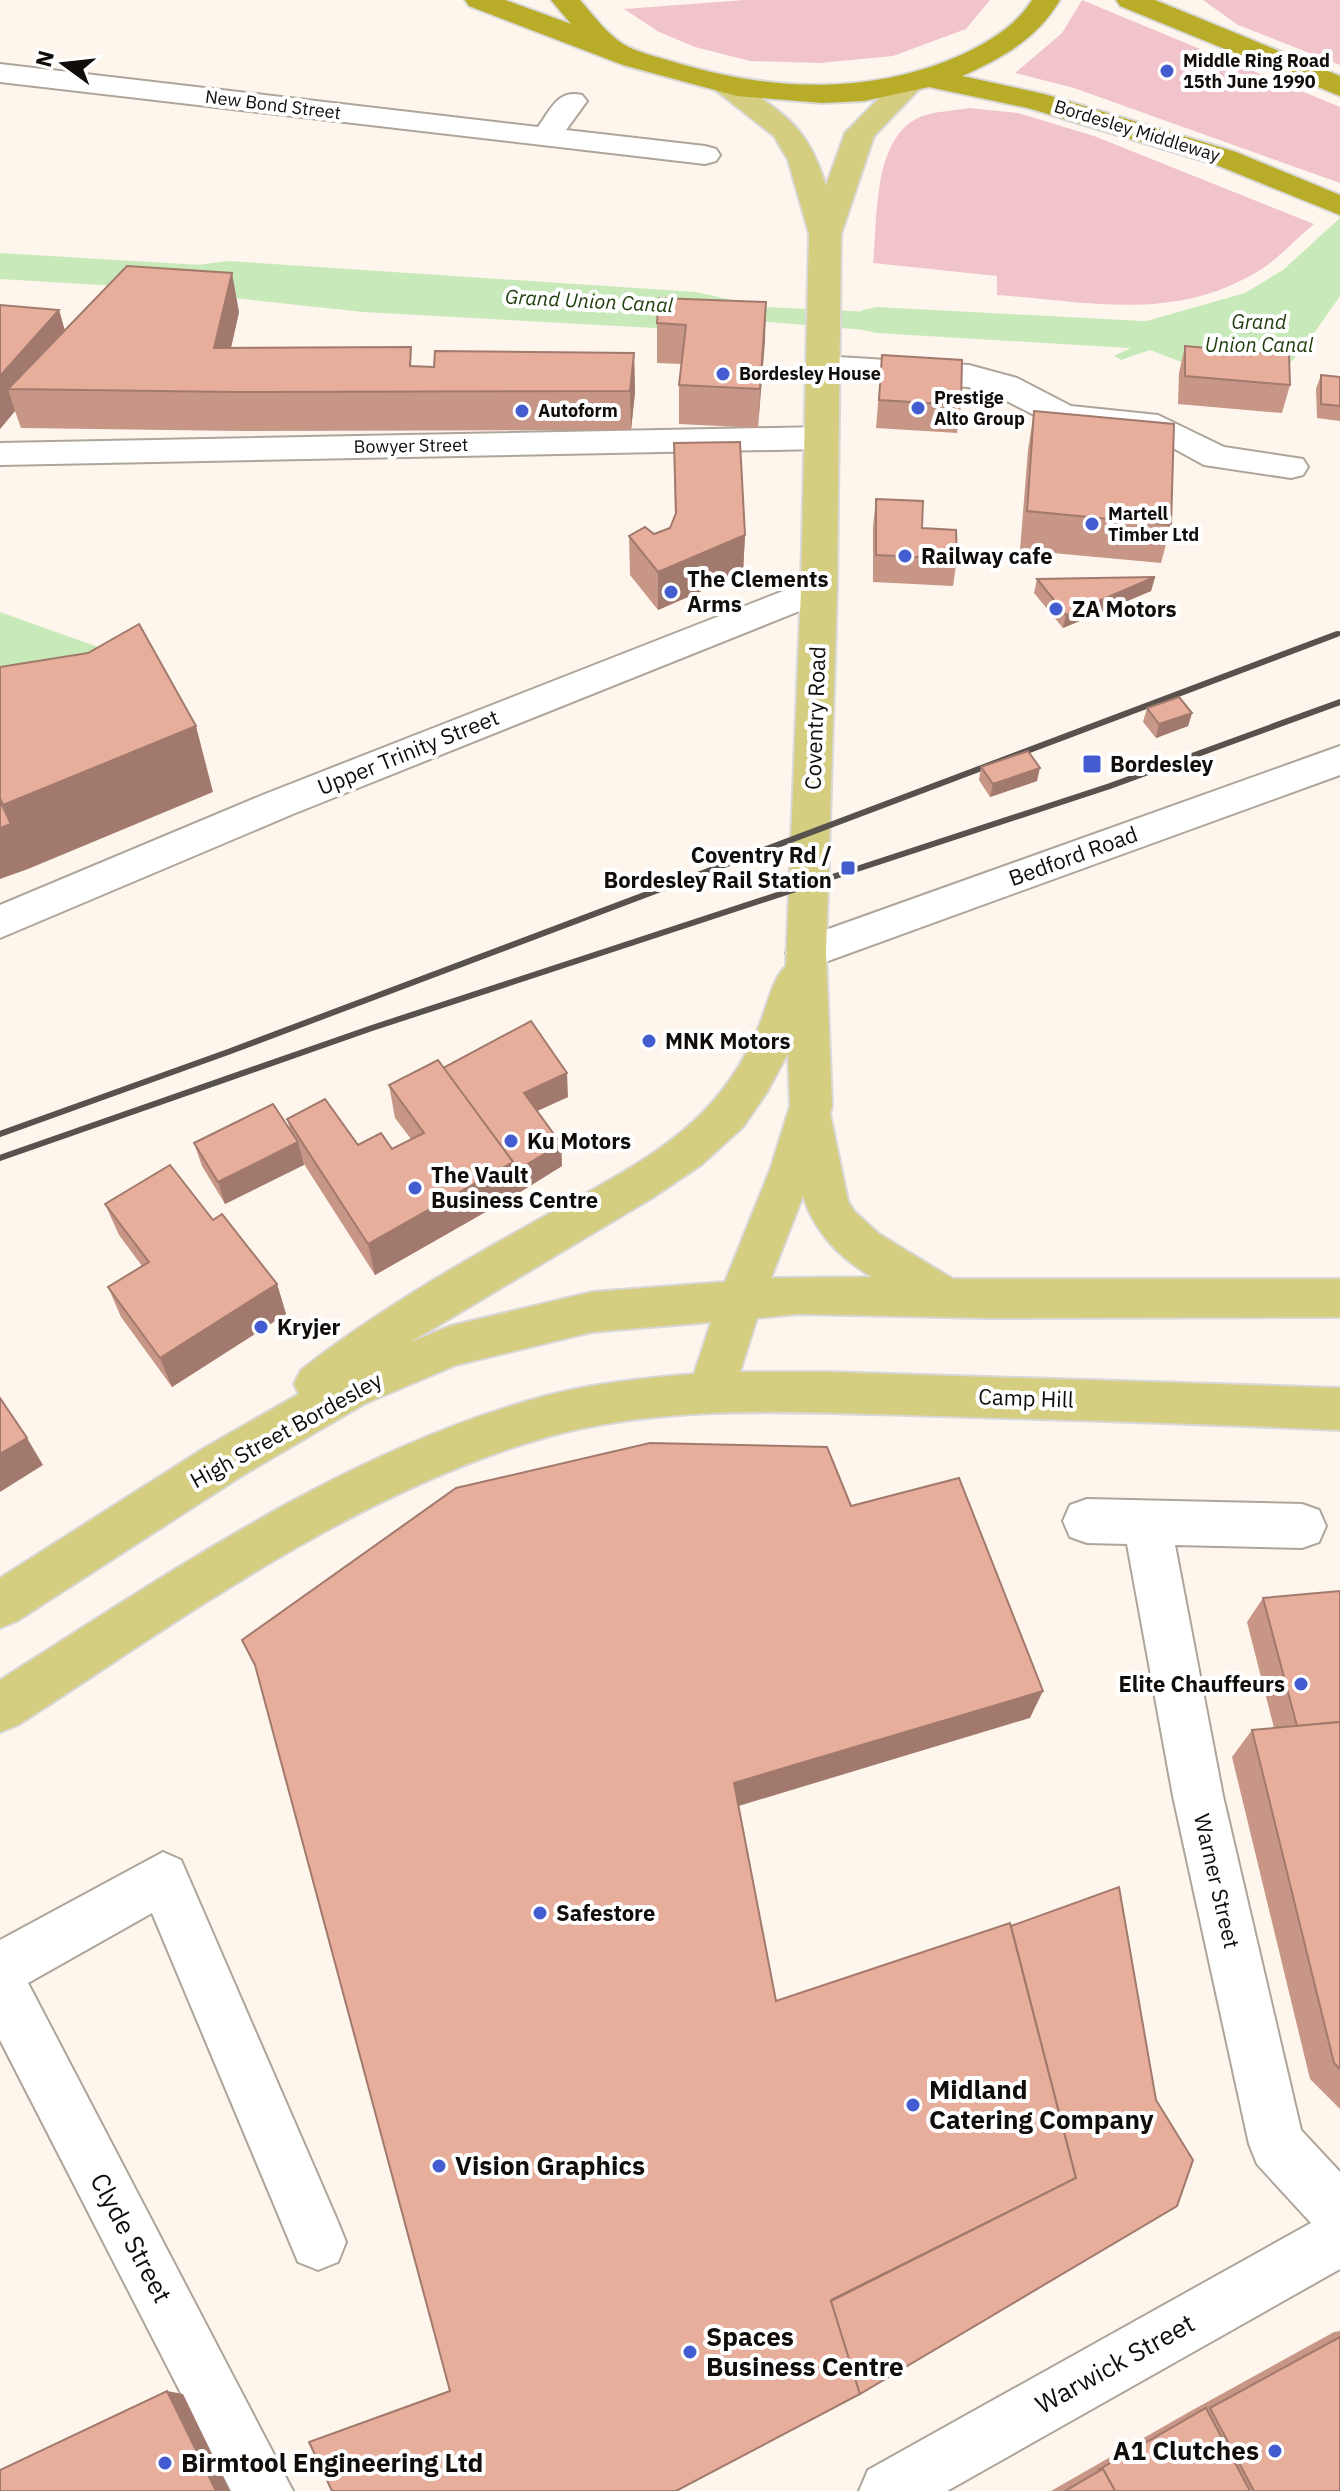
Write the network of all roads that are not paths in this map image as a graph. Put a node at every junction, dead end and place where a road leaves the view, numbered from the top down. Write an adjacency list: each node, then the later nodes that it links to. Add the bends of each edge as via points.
1 (479, 0): 5 (highway)
2 (566, 0): 5 (highway)
3 (1046, 0): 7 (highway, via 1001,46)
4 (1130, 0): 9 (highway)
5 (611, 49): 8 (highway)
6 (0, 73): 11 (street, New Bond Street)
7 (919, 80): 8 (highway, via 799,94); 13 (highway, Bordesley Middleway, via 1034,100 1225,158); 14 (main road, Coventry Road, via 860,133)
8 (724, 85): 14 (main road, Coventry Road, via 786,131 803,160)
9 (1340, 87)
10 (572, 101): 11 (street)
11 (546, 137): 12 (street, New Bond Street)
12 (705, 155)
13 (1334, 203)
14 (825, 234): 15 (main road, Coventry Road)
15 (823, 358): 16 (main road, Coventry Road); 18 (street, via 969,376 1005,386 1064,416 1158,426 1216,457)
16 (821, 438): 17 (street, Bowyer Street); 19 (main road, Coventry Road)
17 (0, 454)
18 (1291, 467)
19 (819, 589): 21 (street, Upper Trinity Street, via 279,804); 22 (main road, Coventry Road)
20 (1340, 760): 22 (street, Bedford Road)
21 (0, 922)
22 (806, 953): 23 (main road, Coventry Road); 29 (main road, via 780,1029 744,1096 699,1142 650,1178 443,1297 339,1366)
23 (811, 1106): 24 (main road, Coventry Road, via 819,1170 832,1215 880,1261); 26 (main road, Coventry Road, via 783,1196)
24 (945, 1297): 25 (main road); 26 (main road)
25 (1340, 1298)
26 (740, 1299): 27 (main road, Coventry Road); 29 (main road, High Street Bordesley, via 592,1312 450,1346 348,1390)
27 (711, 1393): 28 (main road, Camp Hill); 34 (main road, via 613,1402 500,1431 398,1471 240,1556)
28 (1340, 1409)
29 (223, 1462): 33 (main road, High Street Bordesley)
30 (1087, 1521): 31 (street)
31 (1147, 1523): 32 (street); 37 (street, Warner Street, via 1198,1796 1277,2144)
32 (1302, 1526)
33 (0, 1605)
34 (0, 1708)
35 (0, 1969): 39 (street, via 163,1878)
36 (0, 1984): 40 (street, Clyde Street)
37 (1340, 2214)
38 (1340, 2238): 41 (street, Warwick Street)
39 (318, 2242)
40 (263, 2491)
41 (889, 2491)

